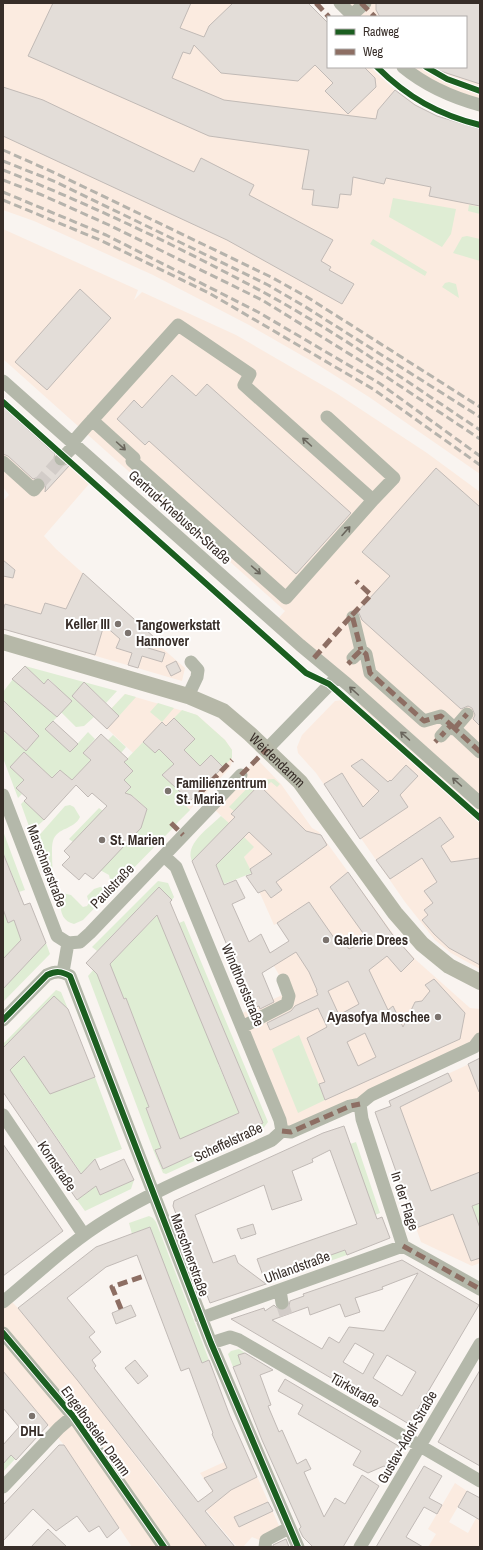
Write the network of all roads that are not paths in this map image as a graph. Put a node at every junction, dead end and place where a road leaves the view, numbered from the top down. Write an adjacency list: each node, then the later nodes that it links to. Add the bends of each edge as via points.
1 (340, 3): 3 (street)
2 (365, 3): 3 (street)
3 (353, 16)
4 (404, 68): 5 (street, via 420,81 446,94)
5 (480, 105)
6 (3, 381): 9 (street, Gertrud-Knebusch-Straße)
7 (327, 417): 13 (street, via 394,478)
8 (92, 420): 9 (street); 13 (street, one-way to 13, via 134,458 132,460 286,598); 13 (street, one-way to 8, via 244,385 250,374 178,325)
9 (73, 444): 10 (street); 17 (street, Gertrud-Knebusch-Straße)
10 (61, 459)
11 (3, 462): 12 (street, via 34,490)
12 (38, 486)
13 (373, 500)
14 (354, 617): 20 (street, via 353,658 366,654 370,673 424,721 441,716)
15 (3, 642): 18 (main road, Weidendamm)
16 (191, 662): 18 (street, via 198,670)
17 (337, 677): 22 (street); 26 (street, Gertrud-Knebusch-Straße, one-way to 17)
18 (188, 696): 22 (main road, Weidendamm, via 223,711)
19 (468, 714): 20 (street)
20 (452, 727): 21 (street); 23 (street)
21 (438, 739)
22 (267, 749): 31 (main road, Weidendamm, via 310,795 410,931 434,955)
23 (480, 752)
24 (242, 775): 27 (street, Paulstraße)
25 (3, 795): 28 (street, Marschnerstraße, via 57,936)
26 (480, 803)
27 (164, 856): 28 (street, Paulstraße, via 90,933 80,942); 33 (street, Windthorststraße, via 176,868)
28 (68, 943): 29 (street)
29 (63, 972): 32 (street, via 47,975); 38 (street, Marschnerstraße, via 70,976)
30 (283, 980): 33 (street, via 289,996 287,1004)
31 (480, 982)
32 (3, 1020)
33 (242, 1027): 37 (street, Windthorststraße, via 280,1120)
34 (480, 1039): 35 (street, Scheffelstraße, via 474,1047 371,1095)
35 (360, 1104): 37 (street, Scheffelstraße, via 291,1132); 40 (street, In der Flage, via 362,1119)
36 (3, 1115): 39 (street, Kornstraße)
37 (282, 1132): 38 (street, Scheffelstraße, via 272,1140)
38 (155, 1194): 39 (street, Scheffelstraße); 45 (street, Marschnerstraße)
39 (84, 1235): 43 (street, Scheffelstraße)
40 (403, 1246): 41 (street, Uhlandstraße); 42 (street, In der Flage)
41 (280, 1290): 44 (street); 45 (street, Uhlandstraße)
42 (480, 1290)
43 (3, 1302)
44 (282, 1304)
45 (201, 1318): 47 (street, Marschnerstraße)
46 (3, 1333): 49 (street, Engelbosteler Damm)
47 (211, 1343): 50 (street, Türkstraße, via 230,1337 239,1340); 53 (street, Marschnerstraße)
48 (480, 1344): 50 (street, Gustav-Adolf-Straße)
49 (74, 1416): 52 (street, via 59,1428); 54 (street, Engelbosteler Damm)
50 (420, 1447): 51 (street, Türkstraße); 57 (street, Gustav-Adolf-Straße)
51 (480, 1481)
52 (3, 1487)
53 (289, 1528): 55 (street, via 266,1540); 56 (street, Marschnerstraße)
54 (164, 1547)
55 (265, 1547)
56 (298, 1547)
57 (360, 1547)

